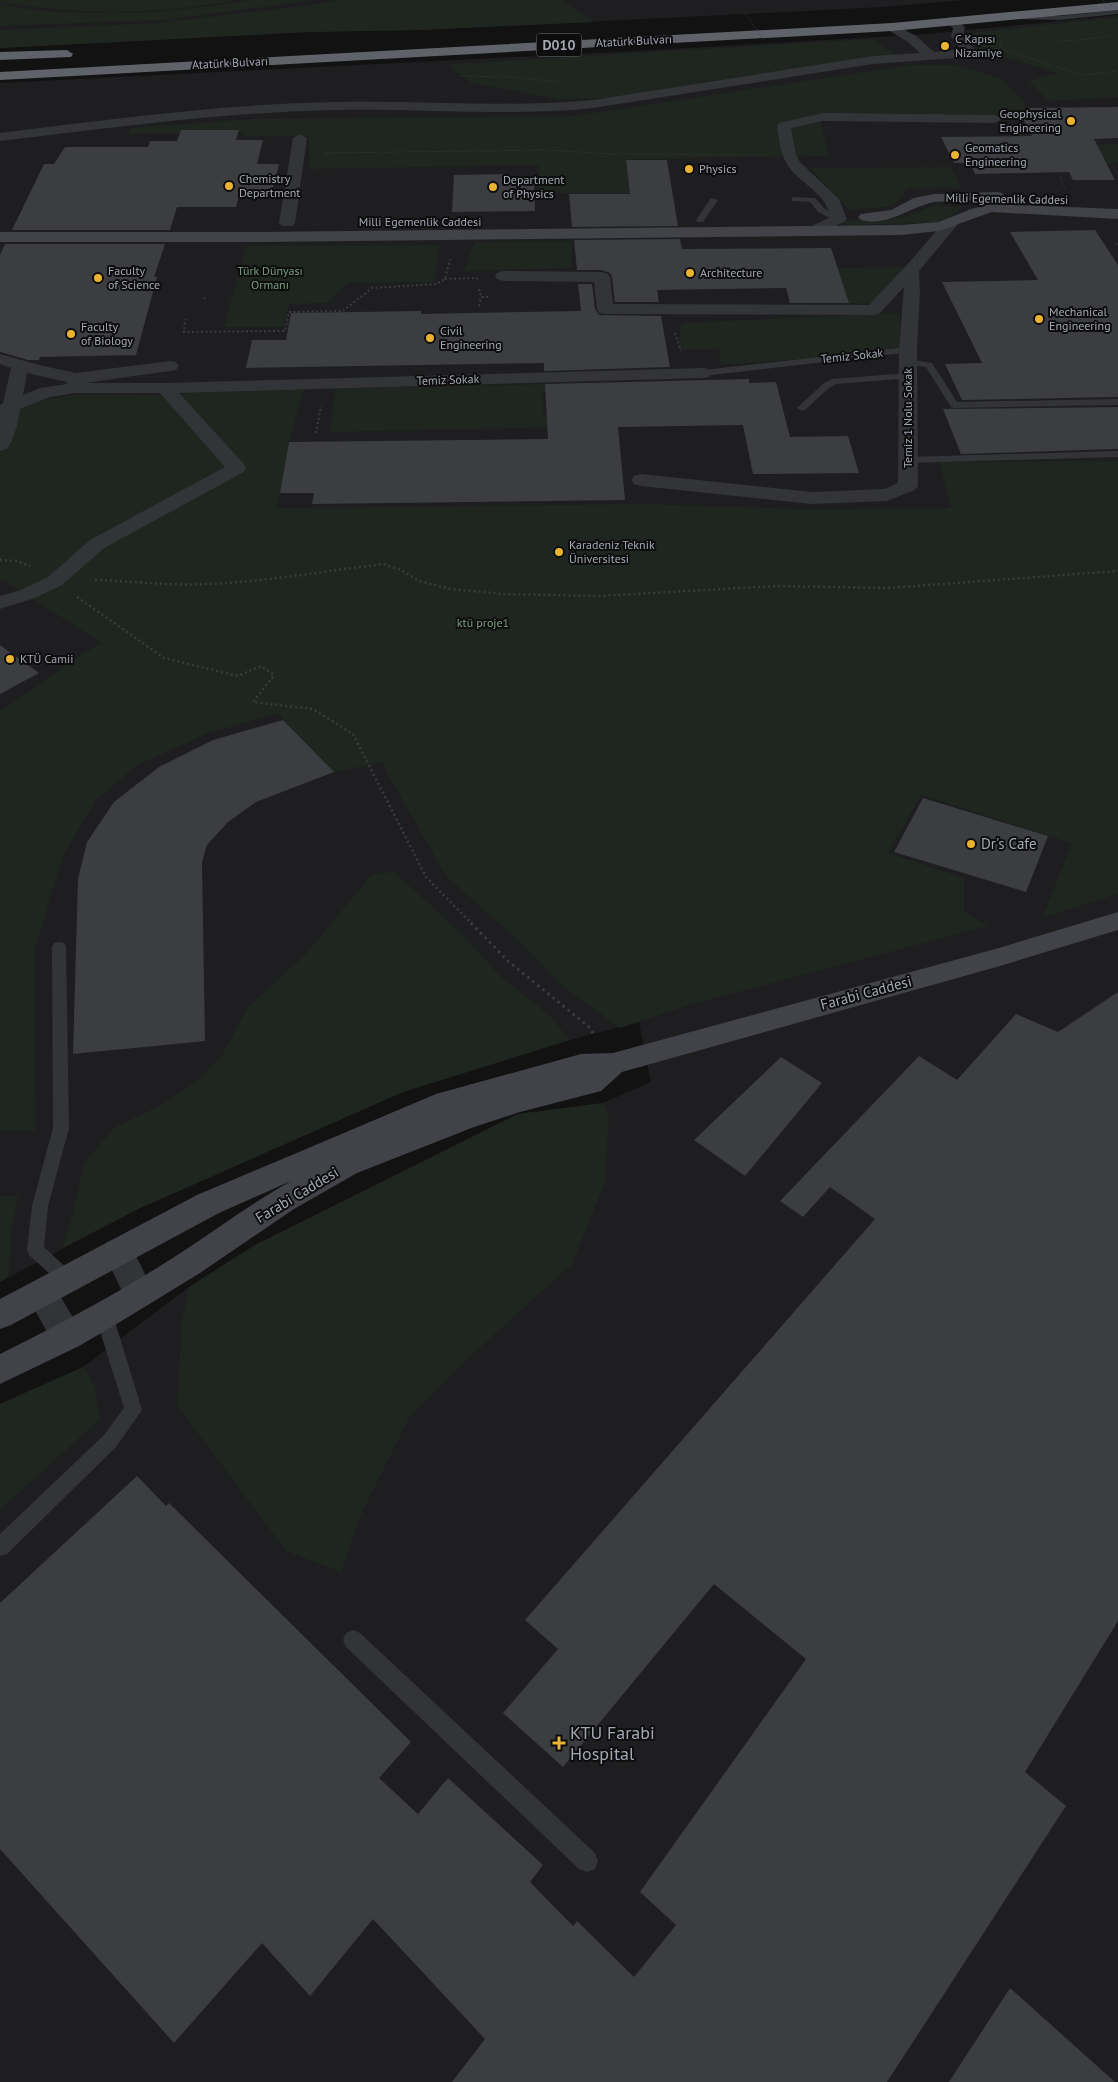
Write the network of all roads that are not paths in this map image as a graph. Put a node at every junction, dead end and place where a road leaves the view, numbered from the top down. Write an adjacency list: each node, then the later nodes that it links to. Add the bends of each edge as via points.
1 (1118, 9): 2 (highway, Atatürk Bulvarı / D010)
2 (950, 21): 4 (highway, Atatürk Bulvarı / D010); 9 (street, via 959,27 957,36 968,49)
3 (674, 26): 5 (highway, Atatürk Bulvarı / D010)
4 (892, 27): 9 (street); 11 (highway, Atatürk Bulvarı / D010)
5 (366, 45): 6 (highway); 10 (highway, Atatürk Bulvarı / D010)
6 (297, 47)
7 (79, 54): 8 (highway)
8 (0, 56)
9 (931, 56): 13 (street, via 854,63 553,108 288,108)
10 (0, 64)
11 (0, 76)
12 (995, 119): 21 (street, via 823,117 784,126 789,155 794,164 834,202)
13 (0, 136)
14 (300, 138): 23 (street)
15 (964, 197): 18 (street, Milli Egemenlik Caddesi); 19 (street); 21 (street, Milli Egemenlik Caddesi, via 919,201 894,214)
16 (795, 198): 21 (lane, via 812,200 821,210)
17 (714, 200): 22 (lane)
18 (1118, 202)
19 (977, 210): 20 (street, Milli Egemenlik Caddesi, via 1016,208); 24 (street, Milli Egemenlik Caddesi)
20 (1118, 214)
21 (839, 218): 22 (street, Milli Egemenlik Caddesi); 27 (street, Milli Egemenlik Caddesi)
22 (700, 220): 23 (street, Milli Egemenlik Caddesi)
23 (287, 223): 25 (street, Milli Egemenlik Caddesi)
24 (951, 223): 26 (street, Milli Egemenlik Caddesi); 29 (street)
25 (0, 224)
26 (901, 230): 27 (street, Milli Egemenlik Caddesi); 29 (street)
27 (812, 231): 28 (street, Milli Egemenlik Caddesi)
28 (0, 237)
29 (937, 239): 30 (street)
30 (911, 270): 31 (street, via 873,310 605,309 602,277); 33 (street, Temiz 1 Nolu Sokak)
31 (503, 276)
32 (0, 359): 36 (street, Temiz Sokak)
33 (908, 363): 35 (lane, Temiz Sokak); 40 (lane, via 929,365 954,405); 42 (lane, via 835,381); 45 (street, Temiz 1 Nolu Sokak)
34 (170, 366): 37 (street)
35 (703, 373): 38 (street, Temiz Sokak)
36 (12, 374): 37 (street, Temiz Sokak, via 40,371); 39 (street); 41 (street)
37 (76, 383): 38 (street, Temiz Sokak); 39 (street)
38 (165, 388): 47 (street, via 236,468 97,544 55,581)
39 (46, 392): 41 (street)
40 (1118, 402)
41 (6, 408): 43 (street)
42 (802, 408)
43 (0, 445)
44 (1118, 454): 45 (lane)
45 (909, 460): 46 (street, Temiz 1 Nolu Sokak, via 908,486 877,496 812,498)
46 (641, 480)
47 (0, 603)
48 (1118, 922): 50 (street, Farabi Caddesi)
49 (59, 947): 52 (lane, via 61,1128 40,1206 35,1250)
50 (613, 1064): 51 (street, Farabi Caddesi, via 581,1065 446,1102 208,1204); 53 (street, Farabi Caddesi, via 591,1083 473,1116 347,1165 283,1200)
51 (118, 1251): 52 (street, Farabi Caddesi); 53 (street)
52 (54, 1286): 54 (street, Farabi Caddesi); 56 (street)
53 (139, 1294): 55 (street, Farabi Caddesi)
54 (0, 1315)
55 (104, 1315): 56 (street, Farabi Caddesi); 58 (lane, via 133,1410 110,1441)
56 (68, 1336): 57 (street, Farabi Caddesi)
57 (0, 1370)
58 (0, 1547)
59 (353, 1640): 60 (lane)
60 (588, 1861)

